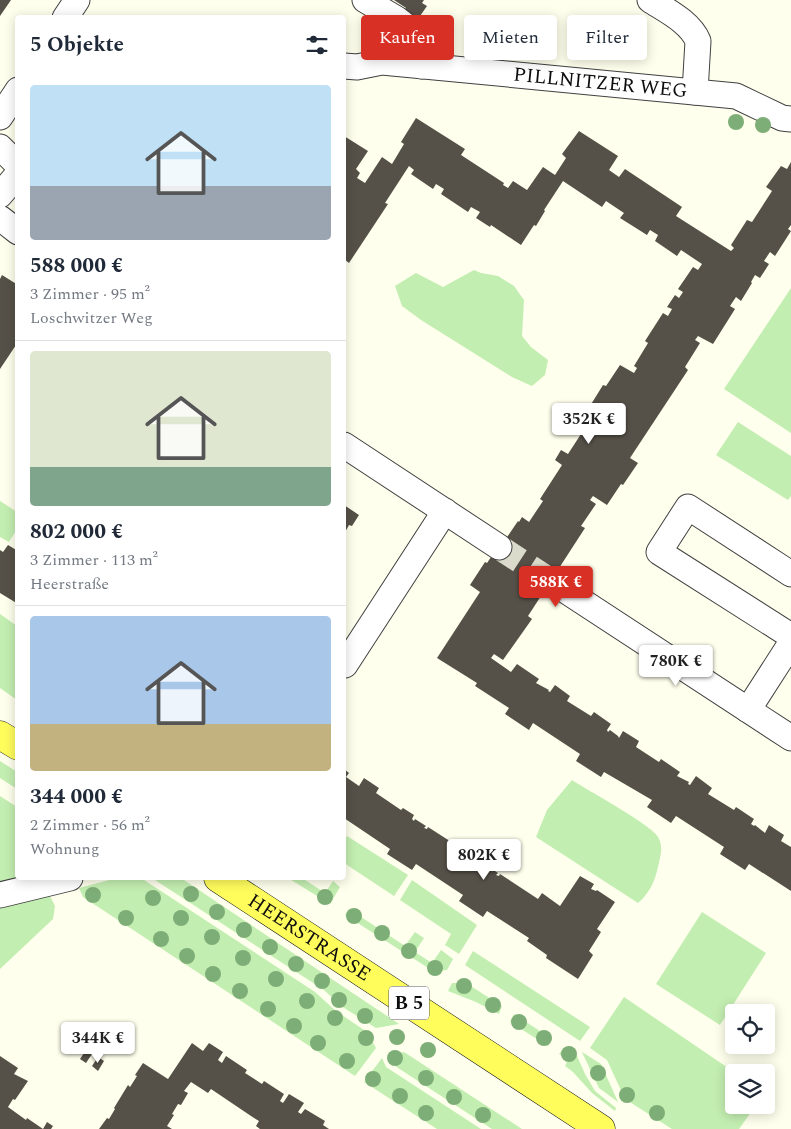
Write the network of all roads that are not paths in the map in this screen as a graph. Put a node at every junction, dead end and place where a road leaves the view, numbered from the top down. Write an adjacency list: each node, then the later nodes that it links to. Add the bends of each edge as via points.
1 (77, 0): 4 (street)
2 (365, 0): 6 (street, via 424,40)
3 (650, 0): 7 (street, via 695,33 698,41)
4 (67, 15)
5 (346, 66): 6 (street, PILLNITZER WEG, via 382,62)
6 (422, 66): 7 (street, PILLNITZER WEG)
7 (694, 92): 10 (street, PILLNITZER WEG, via 736,96 782,118)
8 (15, 94): 9 (street)
9 (0, 116)
10 (791, 119)
11 (0, 148): 12 (street)
12 (15, 162)
13 (15, 178): 14 (street)
14 (0, 195)
15 (0, 218): 16 (street)
16 (15, 230)
17 (346, 446): 18 (street)
18 (445, 511): 19 (street); 24 (street)
19 (499, 547)
20 (791, 574): 22 (street, via 688,507 659,552)
21 (551, 581): 25 (street)
22 (791, 636)
23 (791, 643): 25 (street)
24 (346, 662)
25 (748, 710): 27 (street)
26 (0, 735): 28 (main road)
27 (791, 738)
28 (15, 744)
29 (62, 880): 31 (street)
30 (221, 880): 32 (main road, HEERSTRASSE / B 5)
31 (0, 895)
32 (601, 1129)

